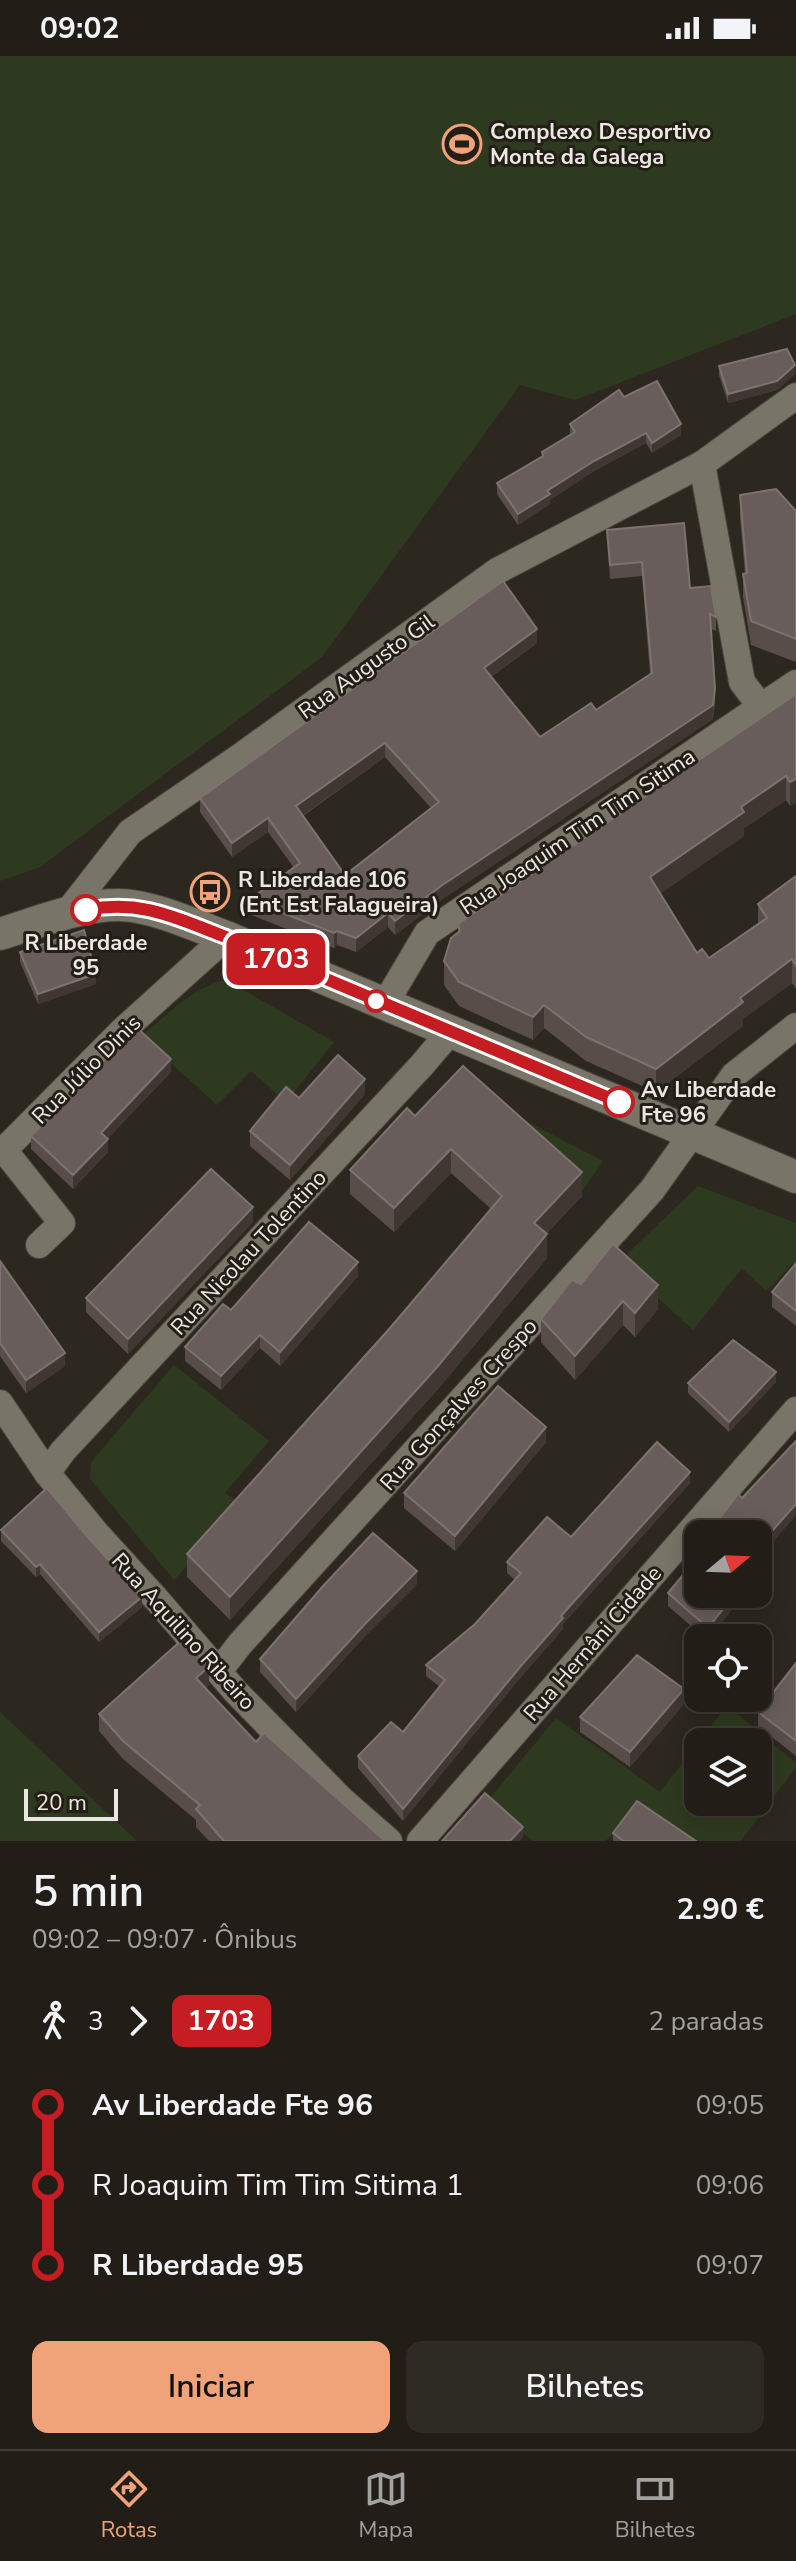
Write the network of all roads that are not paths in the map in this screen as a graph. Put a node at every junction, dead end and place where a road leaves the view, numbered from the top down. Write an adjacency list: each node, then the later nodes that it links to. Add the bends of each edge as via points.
1 (796, 396): 2 (street, Rua Augusto Gil)
2 (702, 464): 4 (street, via 742,682); 5 (street, Rua Augusto Gil, via 484,581 130,832)
3 (796, 683): 4 (street, Rua Joaquim Tim Tim Sitima)
4 (761, 707): 8 (street, Rua Joaquim Tim Tim Sitima, via 427,933)
5 (66, 914): 6 (street); 7 (street, via 130,906)
6 (0, 934)
7 (226, 937): 8 (street); 13 (street, Rua Júlio Dinis, via 122,1031 4,1150 62,1223)
8 (385, 1004): 10 (street)
9 (796, 1026): 11 (street, Rua Gonçalves Crespo, via 734,1075)
10 (450, 1032): 11 (street); 16 (street, Rua Nicolau Tolentino)
11 (692, 1133): 12 (street); 17 (street, Rua Gonçalves Crespo, via 652,1190)
12 (796, 1177)
13 (39, 1245)
14 (0, 1403): 16 (street, Rua Aquilino Ribeiro)
15 (796, 1410): 19 (street, Rua Hernâni Cidade)
16 (47, 1473): 17 (street, Rua Aquilino Ribeiro)
17 (219, 1671): 18 (street, Rua Aquilino Ribeiro, via 341,1799)
18 (389, 1841)
19 (420, 1841)

